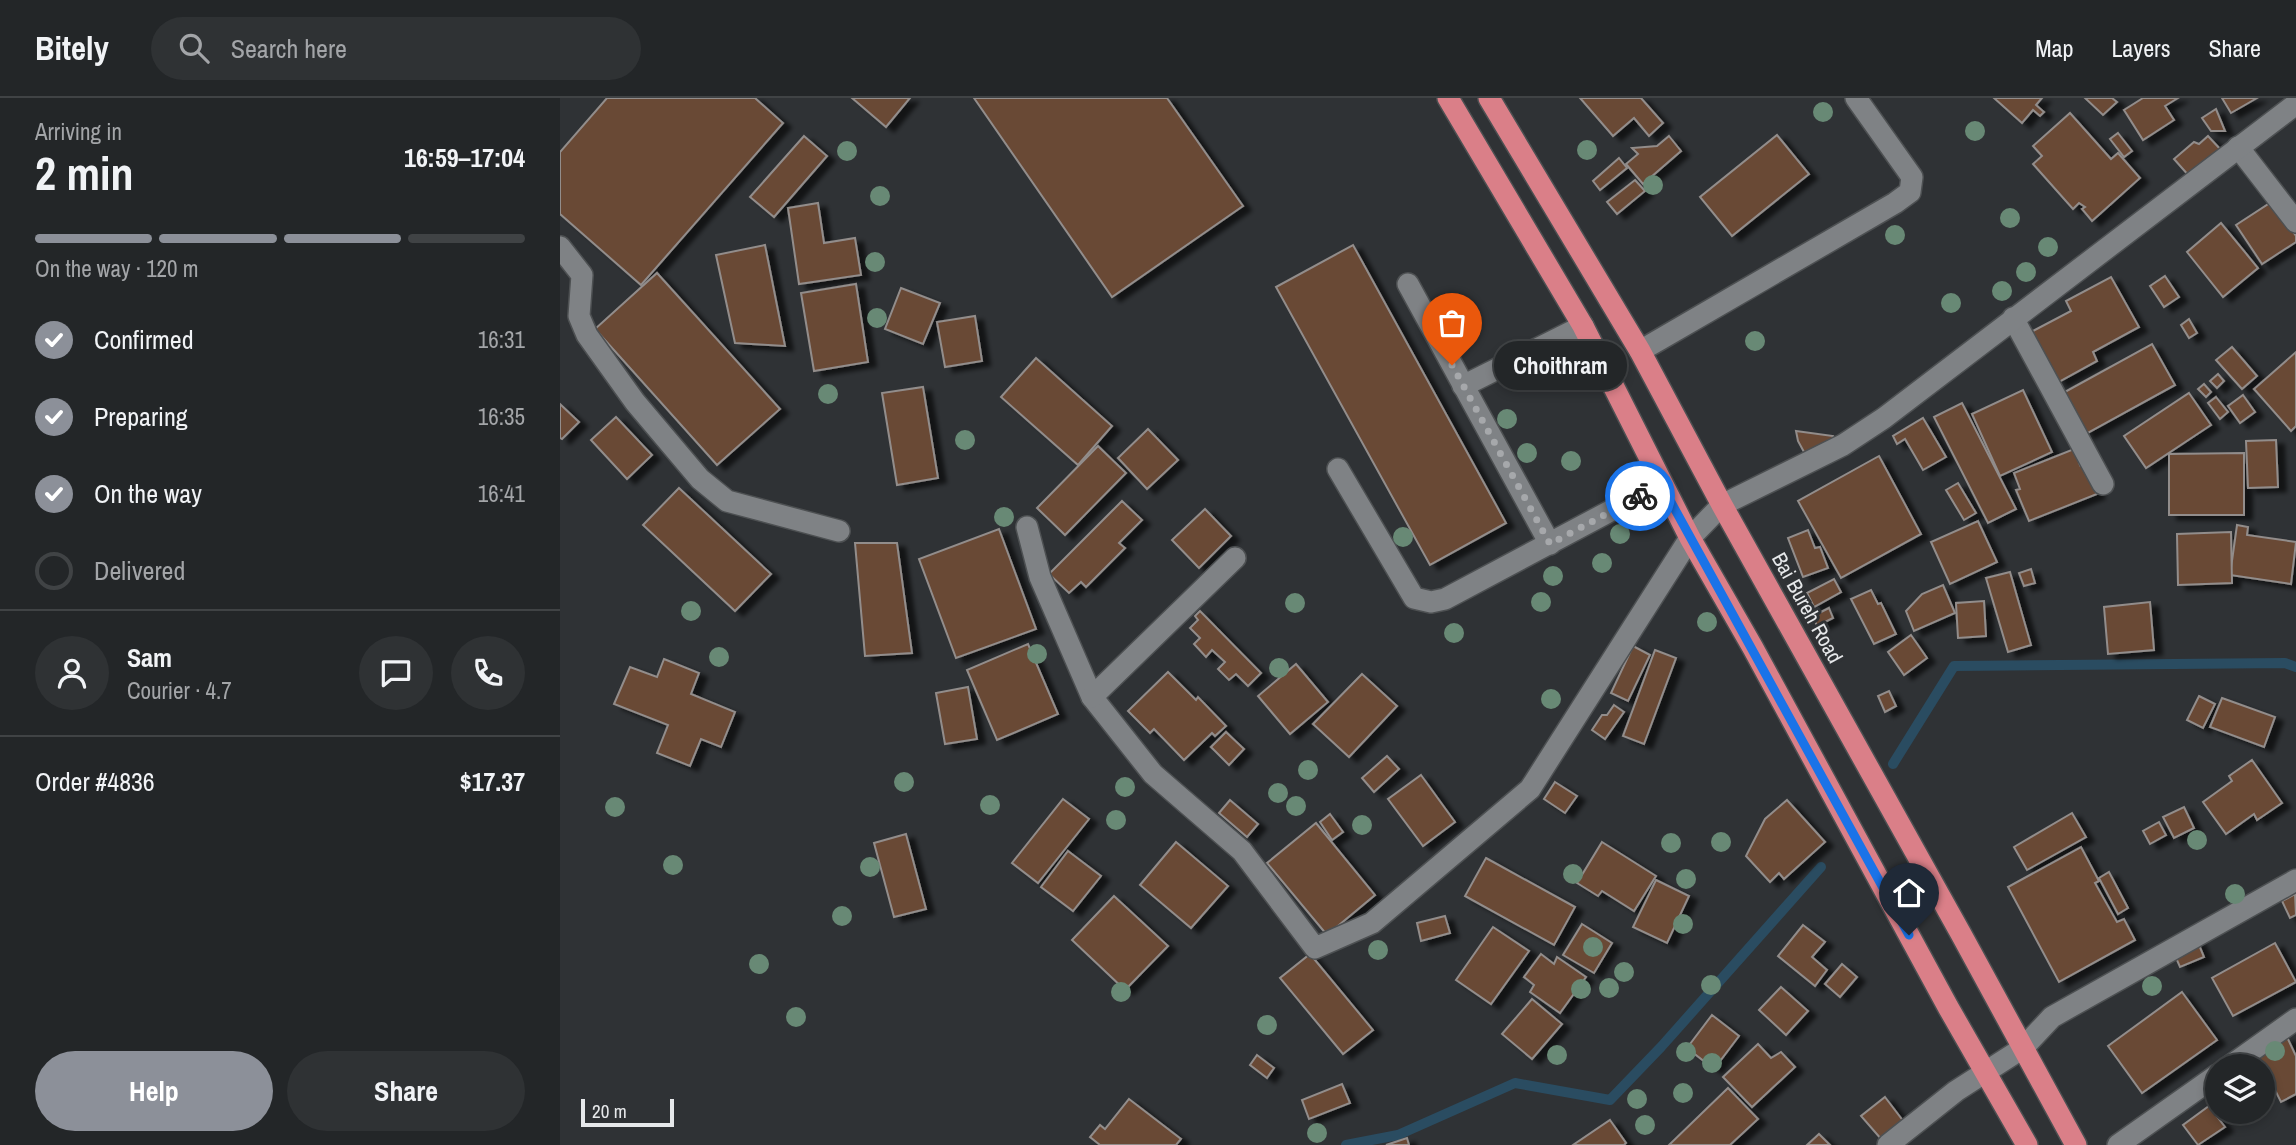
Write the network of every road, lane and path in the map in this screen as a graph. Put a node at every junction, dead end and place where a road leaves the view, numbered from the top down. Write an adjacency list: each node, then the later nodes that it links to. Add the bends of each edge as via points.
1 (1448, 98): 10 (highway)
2 (1489, 98): 11 (highway, Bai Bureh Road)
3 (1856, 98): 11 (street, via 1912,177 1910,192)
4 (2296, 104): 5 (street)
5 (2238, 147): 6 (street); 9 (street)
6 (2296, 222)
7 (560, 247): 18 (street, via 582,275 579,316 587,335 635,402 700,479 727,501)
8 (1408, 284): 12 (street)
9 (2013, 318): 15 (street); 16 (street, via 1843,445)
10 (1583, 326): 12 (street); 14 (highway)
11 (1640, 351): 16 (highway, Bai Bureh Road)
12 (1463, 386): 20 (street)
13 (1338, 469): 20 (street, via 1415,598 1445,599)
14 (1661, 484): 19 (highway); 20 (street)
15 (2103, 484)
16 (1722, 505): 19 (street); 25 (highway, Bai Bureh Road)
17 (1027, 527): 22 (street, via 1040,577)
18 (839, 531)
19 (1690, 538): 22 (street, via 1530,789 1372,923 1315,948 1242,851 1153,774); 27 (highway)
20 (1550, 544)
21 (1235, 558): 22 (street)
22 (1092, 696)
23 (2296, 880): 25 (street, via 2052,1017)
24 (2296, 1019): 26 (street)
25 (2023, 1048): 27 (street); 31 (highway, Bai Bureh Road)
26 (2247, 1054)
27 (1986, 1073): 29 (street); 30 (highway)
28 (2205, 1083): 32 (street)
29 (1888, 1145)
30 (2027, 1145)
31 (2076, 1145)
32 (2118, 1145)

